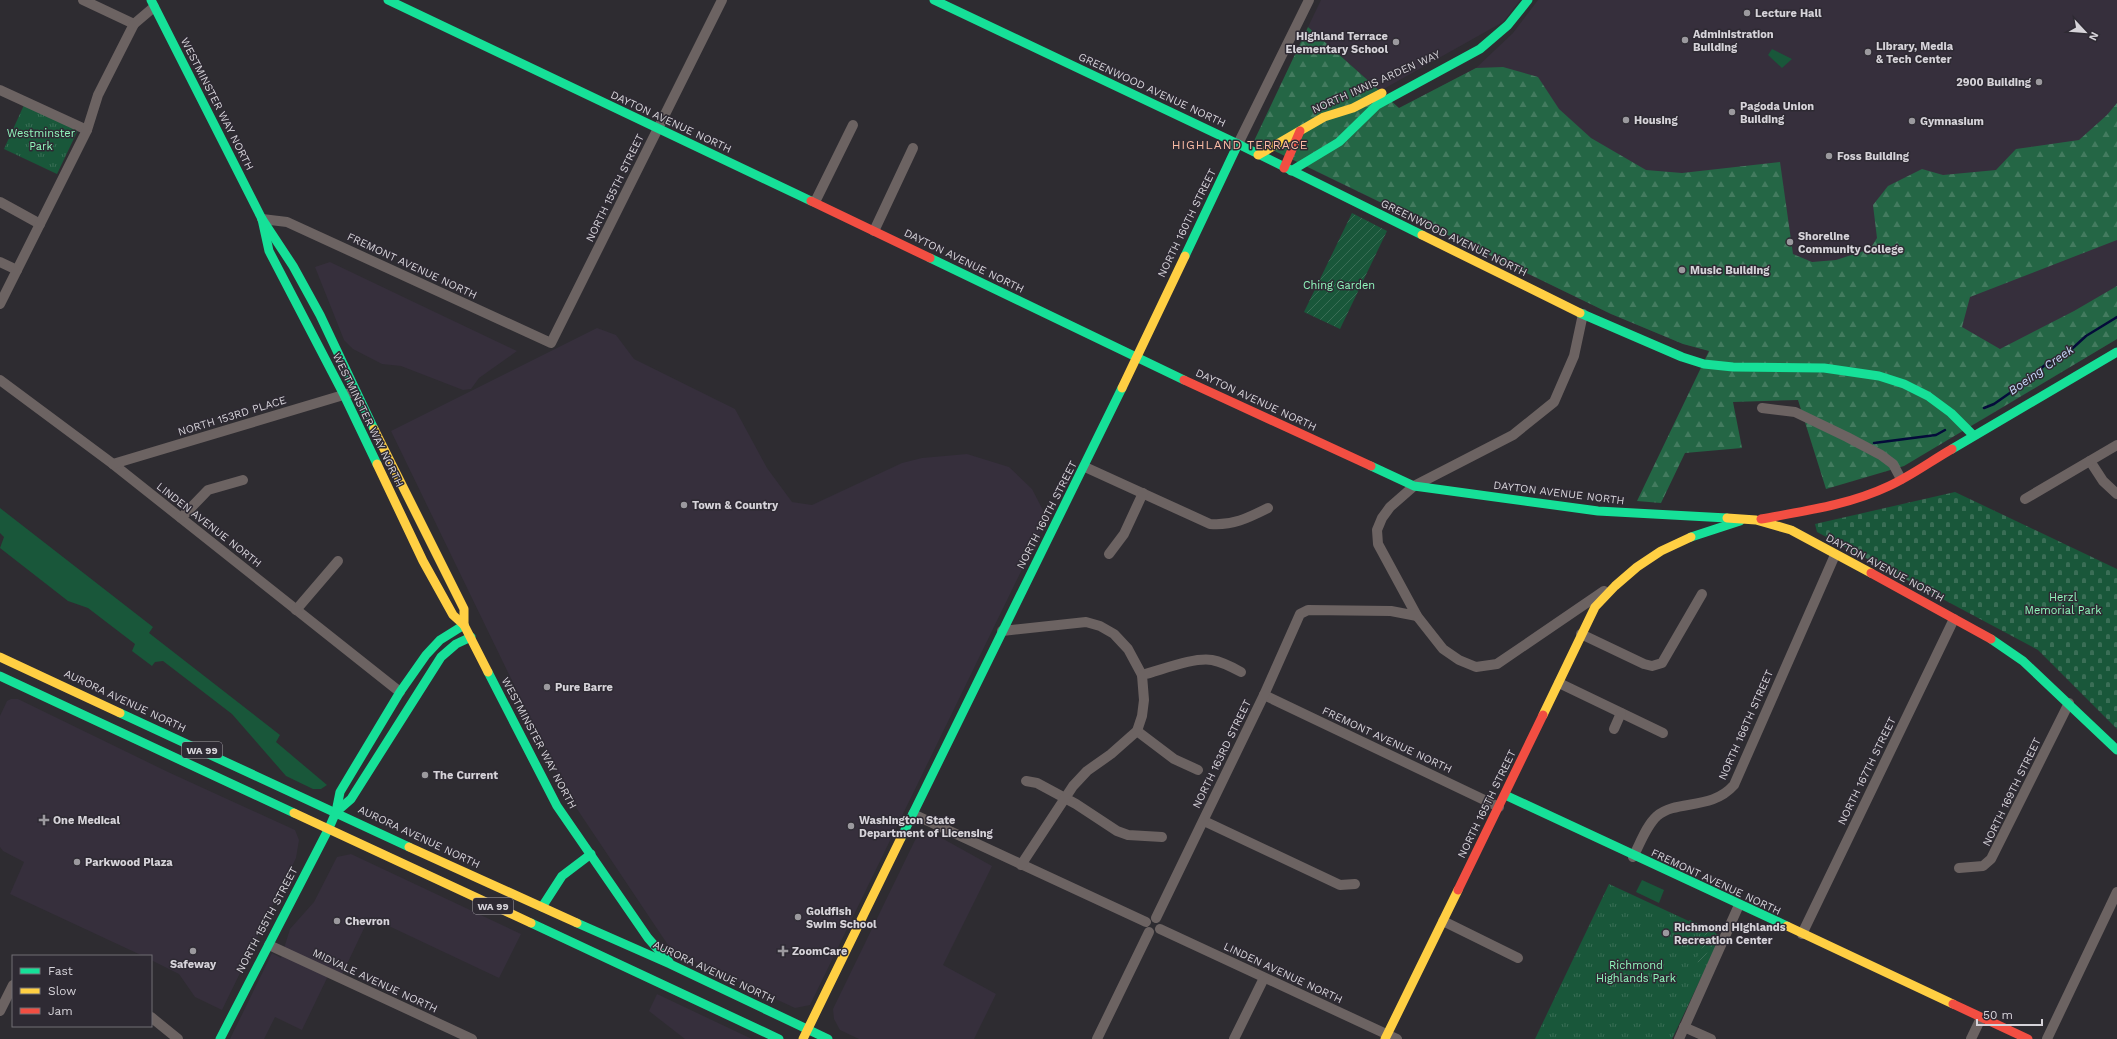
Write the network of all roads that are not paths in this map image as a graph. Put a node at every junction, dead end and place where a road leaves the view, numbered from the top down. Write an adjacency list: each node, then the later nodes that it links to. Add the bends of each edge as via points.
1 (83, 0): 8 (street)
2 (388, 0): 12 (main road, DAYTON AVENUE NORTH)
3 (722, 0): 12 (street, NORTH 155TH STREET)
4 (934, 0): 15 (main road, GREENWOOD AVENUE NORTH)
5 (1309, 0): 15 (street, NORTH 160TH STREET)
6 (1528, 0): 9 (main road, NORTH INNIS ARDEN WAY, via 1508,25 1480,49)
7 (153, 3): 8 (street); 21 (main road, WESTMINSTER WAY NORTH)
8 (134, 24): 13 (street, via 98,95)
9 (1463, 59): 14 (main road, NORTH INNIS ARDEN WAY, via 1431,69 1353,108 1324,117); 18 (main road, NORTH INNIS ARDEN WAY, via 1376,105 1339,142)
10 (0, 90): 13 (street)
11 (853, 125): 20 (street)
12 (657, 129): 20 (main road, DAYTON AVENUE NORTH); 28 (street, NORTH 155TH STREET)
13 (87, 130): 22 (street)
14 (1300, 131): 17 (main road, NORTH INNIS ARDEN WAY); 18 (main road)
15 (1238, 144): 17 (main road, GREENWOOD AVENUE NORTH); 30 (main road, NORTH 160TH STREET)
16 (913, 148): 23 (street)
17 (1258, 155): 18 (main road, GREENWOOD AVENUE NORTH)
18 (1288, 170): 27 (main road, GREENWOOD AVENUE NORTH)
19 (0, 202): 22 (street)
20 (815, 202): 23 (main road, DAYTON AVENUE NORTH)
21 (262, 219): 28 (street, FREMONT AVENUE NORTH, via 287,222); 32 (main road, WESTMINSTER WAY NORTH, via 285,251); 33 (main road, WESTMINSTER WAY NORTH, via 269,251)
22 (40, 224): 25 (street)
23 (874, 230): 30 (main road, DAYTON AVENUE NORTH)
24 (0, 262): 25 (street)
25 (17, 270): 26 (street)
26 (0, 304)
27 (1583, 314): 35 (main road, GREENWOOD AVENUE NORTH, via 1698,364 1726,368 1826,367 1882,374 1897,379 1938,401); 42 (street, via 1574,356 1554,402 1513,435)
28 (551, 343)
29 (2117, 352): 35 (main road)
30 (1136, 358): 39 (main road, NORTH 160TH STREET); 42 (main road, DAYTON AVENUE NORTH)
31 (0, 380): 38 (street, LINDEN AVENUE NORTH)
32 (358, 391): 33 (street, NORTH 153RD PLACE); 62 (main road, WESTMINSTER WAY NORTH, via 464,609)
33 (344, 395): 38 (street, NORTH 153RD PLACE); 62 (main road, WESTMINSTER WAY NORTH, via 423,561 453,615)
34 (1762, 408): 40 (street, via 1795,412 1847,437 1893,464)
35 (1973, 435): 40 (main road)
36 (2117, 445): 37 (street)
37 (2090, 461): 44 (street, via 2103,481); 45 (street)
38 (113, 464): 49 (street, LINDEN AVENUE NORTH)
39 (1085, 467): 43 (street); 63 (main road, NORTH 160TH STREET)
40 (1901, 479): 47 (main road, via 1869,494)
41 (244, 480): 49 (street, via 208,490)
42 (1414, 486): 48 (main road, DAYTON AVENUE NORTH, via 1598,511); 60 (street, via 1390,507 1377,530 1378,544)
43 (1143, 493): 46 (street, via 1210,524 1224,526 1237,523); 54 (street, via 1124,534)
44 (2117, 494)
45 (2025, 499)
46 (1268, 508)
47 (1798, 513): 51 (main road); 52 (main road, via 1793,522)
48 (1690, 516): 50 (main road, DAYTON AVENUE NORTH); 53 (main road, via 1698,526)
49 (181, 518): 59 (street, LINDEN AVENUE NORTH)
50 (1741, 520): 51 (main road, DAYTON AVENUE NORTH); 53 (main road, NORTH 165TH STREET)
51 (1756, 520): 52 (main road, DAYTON AVENUE NORTH)
52 (1794, 532): 55 (main road, DAYTON AVENUE NORTH)
53 (1696, 536): 57 (main road, NORTH 165TH STREET, via 1654,556)
54 (1109, 554)
55 (1835, 555): 61 (main road, DAYTON AVENUE NORTH); 91 (street, NORTH 166TH STREET, via 1734,785 1726,794 1714,799 1666,811 1657,816 1648,827)
56 (338, 561): 59 (street)
57 (1615, 584): 60 (street, via 1497,664 1476,668 1443,649); 64 (main road, NORTH 165TH STREET, via 1594,607)
58 (1702, 594): 64 (street, via 1662,663 1652,666 1644,664)
59 (296, 610): 72 (street, LINDEN AVENUE NORTH)
60 (1418, 616): 73 (street, NORTH 163RD STREET, via 1391,611 1308,610 1300,614)
61 (1954, 619): 74 (main road, DAYTON AVENUE NORTH, via 1990,638 2023,662); 103 (street, NORTH 167TH STREET)
62 (464, 624): 65 (main road, WESTMINSTER WAY NORTH); 72 (main road, NORTH 155TH STREET, via 440,640)
63 (1002, 631): 69 (street, via 1086,622 1100,626 1114,634 1128,649); 86 (main road, NORTH 160TH STREET)
64 (1581, 634): 71 (main road, NORTH 165TH STREET)
65 (471, 637): 85 (main road, NORTH 155TH STREET, via 456,644 441,658 351,799); 90 (main road, WESTMINSTER WAY NORTH, via 557,806)
66 (0, 657): 67 (main road, AURORA AVENUE NORTH / WA 99)
67 (10, 662): 70 (street); 85 (main road, AURORA AVENUE NORTH / WA 99)
68 (1241, 672): 69 (street, via 1221,662 1204,660)
69 (1142, 675): 77 (street, via 1144,700)
70 (1, 679): 88 (main road, WA 99)
71 (1559, 683): 75 (street); 82 (main road, NORTH 165TH STREET)
72 (400, 692): 85 (main road, NORTH 155TH STREET, via 340,792)
73 (1264, 695): 84 (street, FREMONT AVENUE NORTH); 87 (street, NORTH 163RD STREET)
74 (2069, 703): 79 (main road, DAYTON AVENUE NORTH); 93 (street, NORTH 169TH STREET, via 1991,859 1983,866)
75 (1622, 713): 76 (street); 78 (street)
76 (1614, 729)
77 (1137, 731): 80 (street, via 1174,759); 83 (street, via 1087,771)
78 (1663, 733)
79 (2117, 750)
80 (1198, 770)
81 (1026, 781): 83 (street, via 1037,783)
82 (1505, 795): 84 (main road, NORTH 165TH STREET); 91 (main road, FREMONT AVENUE NORTH)
83 (1063, 798): 89 (street, via 1117,831 1128,835); 92 (street)
84 (1499, 806): 99 (main road, NORTH 165TH STREET)
85 (336, 812): 88 (main road, NORTH 155TH STREET); 97 (main road, AURORA AVENUE NORTH / WA 99)
86 (913, 814): 92 (street); 113 (main road, NORTH 160TH STREET)
87 (1204, 821): 94 (street, via 1340,885); 98 (street, NORTH 163RD STREET)
88 (329, 828): 104 (main road, NORTH 155TH STREET); 118 (main road, WA 99)
89 (1162, 837)
90 (591, 854): 97 (main road, via 568,868 558,878); 106 (main road, WESTMINSTER WAY NORTH, via 648,938)
91 (1633, 856): 96 (main road, FREMONT AVENUE NORTH)
92 (1021, 865): 100 (street)
93 (1959, 868)
94 (1355, 884)
95 (2117, 892): 128 (street)
96 (1739, 905): 103 (main road, FREMONT AVENUE NORTH); 112 (street)
97 (542, 907): 106 (main road, AURORA AVENUE NORTH / WA 99)
98 (1156, 918): 100 (street, via 1150,918); 101 (street, via 1160,923)
99 (1443, 921): 105 (street); 114 (main road, NORTH 165TH STREET)
100 (1146, 922): 102 (street)
101 (1160, 929): 102 (street, via 1155,933); 107 (street, LINDEN AVENUE NORTH)
102 (1149, 932): 121 (street)
103 (1802, 934): 111 (main road, FREMONT AVENUE NORTH)
104 (269, 945): 116 (main road, NORTH 155TH STREET); 117 (street, MIDVALE AVENUE NORTH)
105 (1518, 958)
106 (670, 964): 113 (main road, AURORA AVENUE NORTH / WA 99)
107 (1264, 978): 114 (street, LINDEN AVENUE NORTH); 122 (street)
108 (12, 987): 109 (street)
109 (0, 1011)
110 (152, 1018): 115 (street)
111 (1981, 1018): 126 (street); 127 (main road, FREMONT AVENUE NORTH)
112 (1684, 1027): 124 (street); 125 (street)
113 (808, 1029): 119 (main road, NORTH 160TH STREET); 120 (main road, AURORA AVENUE NORTH / WA 99)
114 (1387, 1037): 123 (street, LINDEN AVENUE NORTH)
115 (178, 1039)
116 (220, 1039)
117 (472, 1039)
118 (779, 1039)
119 (803, 1039)
120 (828, 1039)
121 (1097, 1039)
122 (1234, 1039)
123 (1397, 1039)
124 (1678, 1039)
125 (1711, 1039)
126 (1971, 1039)
127 (2028, 1039)
128 (2047, 1039)

